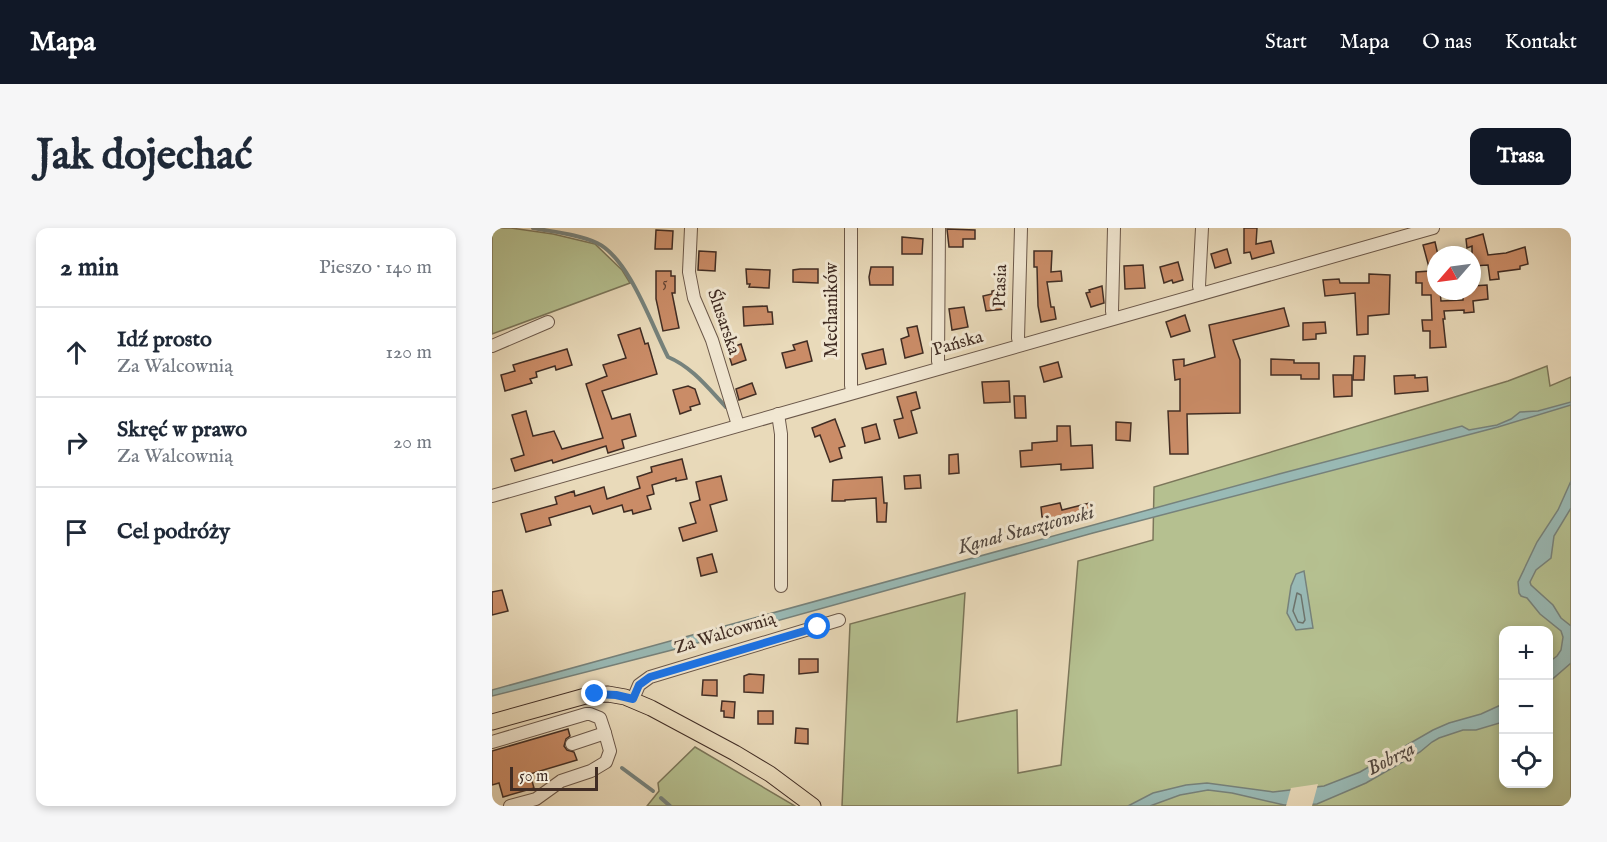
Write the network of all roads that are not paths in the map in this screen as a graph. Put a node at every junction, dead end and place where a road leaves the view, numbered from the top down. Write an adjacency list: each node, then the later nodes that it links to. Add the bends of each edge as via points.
1 (691, 228): 16 (street, Ślusarska, via 689,272 694,298 712,340)
2 (851, 228): 14 (street, Mechaników)
3 (939, 228): 13 (street)
4 (1021, 228): 11 (street, Ptasia)
5 (1114, 228): 9 (street)
6 (1202, 228): 8 (street)
7 (1433, 228): 8 (street, Pańska)
8 (1201, 294): 9 (street, Pańska)
9 (1113, 318): 11 (street, Pańska)
10 (548, 322): 12 (street)
11 (1020, 345): 13 (street, Pańska)
12 (492, 346)
13 (940, 368): 14 (street, Pańska)
14 (852, 392): 15 (street, Pańska)
15 (778, 414): 16 (street, Pańska); 18 (street)
16 (738, 425): 17 (street, Pańska)
17 (492, 496)
18 (781, 586)
19 (839, 620): 20 (street, Za Walcownią, via 650,677 639,685)
20 (633, 699): 21 (main road, via 589,695); 26 (main road, via 753,763)
21 (492, 722)
22 (605, 734): 23 (street, via 600,718 586,714); 24 (street); 25 (street, via 610,751 606,762 561,781 536,799)
23 (492, 742)
24 (572, 744)
25 (510, 806)
26 (813, 806)

